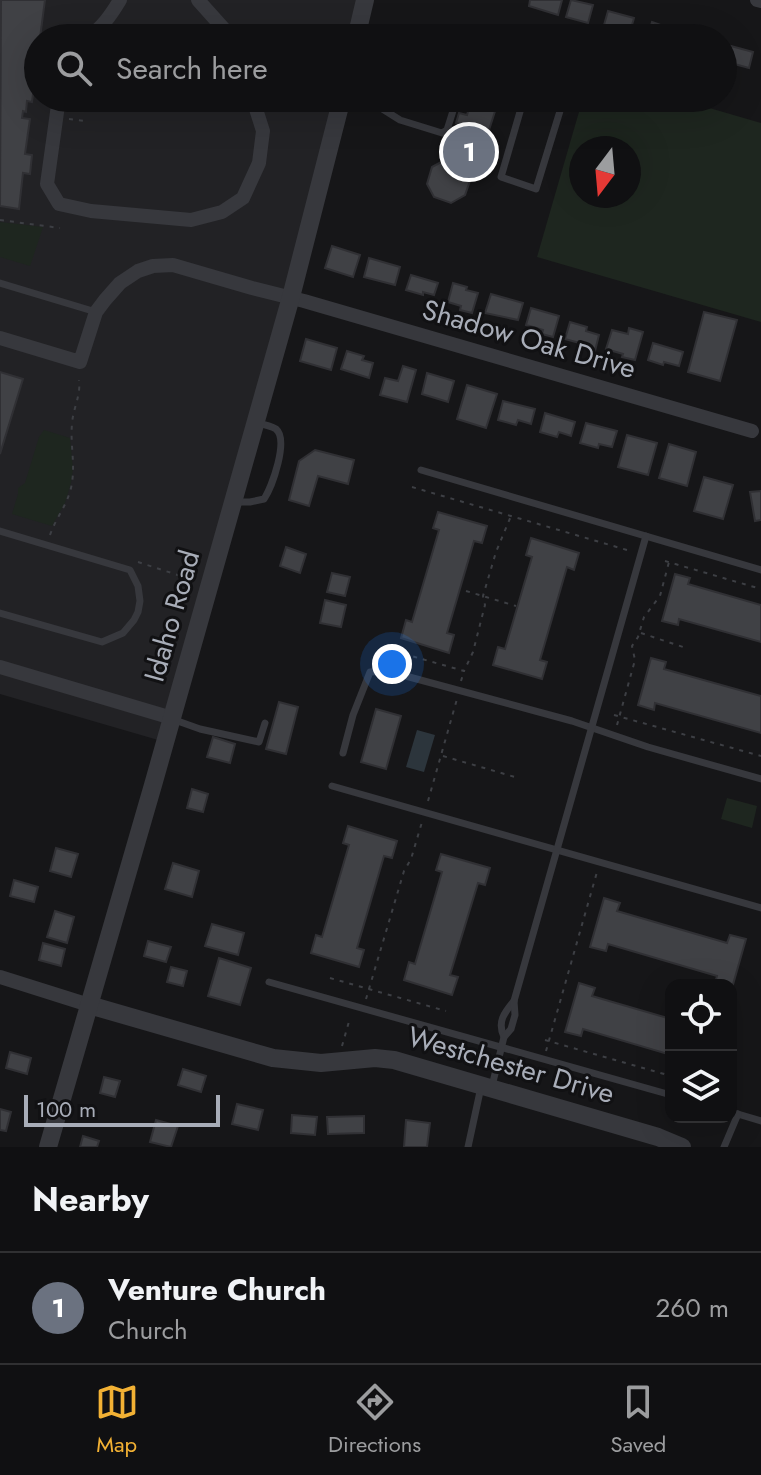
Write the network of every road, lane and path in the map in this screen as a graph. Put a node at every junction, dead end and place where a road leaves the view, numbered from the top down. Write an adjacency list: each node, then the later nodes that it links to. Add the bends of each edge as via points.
1 (120, 0): 4 (street)
2 (198, 0): 5 (street)
3 (365, 0): 6 (street)
4 (105, 24)
5 (219, 24)
6 (359, 24)
7 (57, 112): 8 (street, via 47,184 59,204 191,220 222,212 243,198 259,163 263,131)
8 (257, 112)
9 (338, 112): 19 (street, Idaho Road)
10 (387, 112): 11 (lane, via 442,133)
11 (453, 112)
12 (520, 112): 13 (lane, via 501,177 536,189)
13 (560, 112)
14 (62, 118): 15 (path)
15 (84, 121)
16 (0, 220): 17 (path)
17 (60, 228)
18 (0, 283): 20 (lane)
19 (291, 297): 20 (street, Shadow Oak Drive, via 173,265 153,266 117,286); 23 (street, Idaho Road); 24 (street, Shadow Oak Drive)
20 (96, 312): 21 (street, via 80,362)
21 (0, 338)
22 (79, 380): 30 (path, via 71,427 74,474)
23 (256, 422): 27 (street, Idaho Road); 27 (lane, via 279,434 278,461 264,499)
24 (752, 431)
25 (421, 470): 31 (lane)
26 (412, 487): 28 (path)
27 (233, 503): 46 (street, Idaho Road)
28 (511, 516): 32 (path); 36 (path)
29 (0, 531): 38 (lane, via 130,570 140,601 123,633 102,642)
30 (50, 535)
31 (646, 536): 33 (lane); 48 (lane)
32 (627, 550)
33 (761, 570)
34 (761, 589): 39 (path, via 667,562 660,596 644,617)
35 (466, 591): 36 (path)
36 (483, 596): 37 (path); 41 (path, via 482,622 464,671)
37 (516, 606)
38 (0, 613)
39 (640, 633): 40 (path); 45 (path, via 632,646 635,660)
40 (686, 648)
41 (394, 651)
42 (0, 667): 46 (street)
43 (459, 690): 48 (lane); 50 (lane, via 387,671 370,672); 51 (path)
44 (614, 715): 45 (path)
45 (620, 716): 49 (path); 52 (path)
46 (172, 718): 47 (lane, via 259,742); 64 (street, Idaho Road)
47 (265, 723)
48 (592, 727): 49 (lane); 57 (lane)
49 (614, 736): 54 (lane)
50 (343, 753)
51 (441, 756): 53 (path); 56 (path)
52 (761, 756)
53 (515, 777)
54 (761, 779)
55 (332, 786): 56 (lane)
56 (425, 812): 57 (lane); 63 (path)
57 (557, 849): 58 (lane); 69 (lane, via 514,1001 501,1021)
58 (600, 862): 59 (lane); 68 (path)
59 (761, 908)
60 (0, 977): 64 (street)
61 (330, 978): 63 (path)
62 (269, 982): 65 (lane)
63 (369, 989): 66 (path); 67 (path)
64 (89, 1005): 71 (street, Westchester Drive, via 273,1058); 80 (street, Idaho Road)
65 (354, 1006): 66 (lane); 71 (path)
66 (363, 1008): 69 (lane)
67 (446, 1011)
68 (547, 1040): 70 (path); 72 (path)
69 (501, 1048): 70 (lane); 73 (lane)
70 (543, 1060): 74 (lane)
71 (337, 1062): 73 (street, Westchester Drive, via 388,1059)
72 (665, 1074)
73 (486, 1087): 81 (lane); 82 (street, Westchester Drive)
74 (665, 1093)
75 (737, 1095): 76 (path)
76 (740, 1096)
77 (737, 1114): 78 (lane)
78 (761, 1121)
79 (731, 1123): 83 (lane)
80 (48, 1147)
81 (468, 1147)
82 (682, 1147)
83 (724, 1147)

